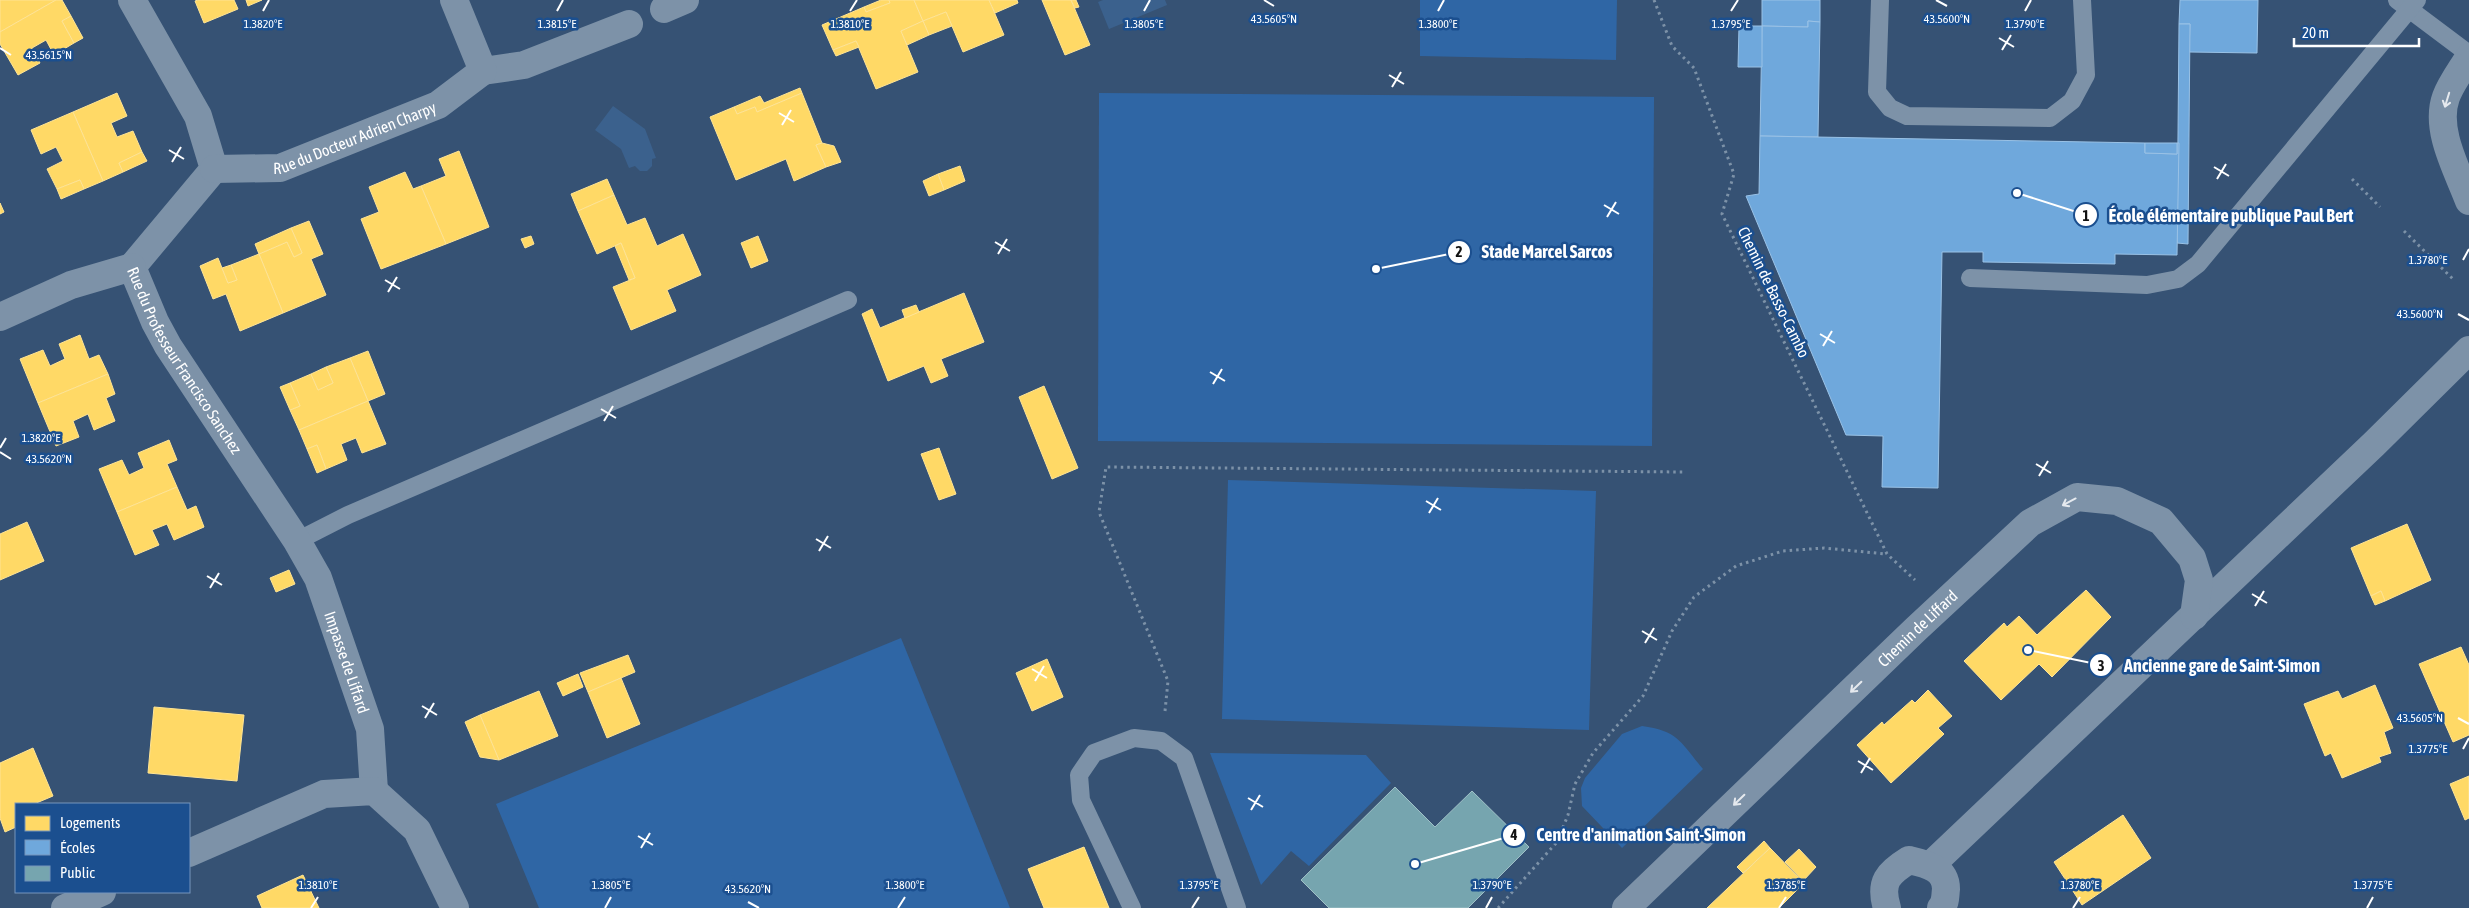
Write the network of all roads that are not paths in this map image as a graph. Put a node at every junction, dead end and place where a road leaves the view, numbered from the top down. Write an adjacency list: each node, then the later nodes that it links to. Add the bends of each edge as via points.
1 (132, 0): 9 (street, via 198,116)
2 (454, 0): 8 (street)
3 (1880, 0): 4 (lane, via 1877,92 1890,108 1907,116 2050,118 2072,101 2086,75)
4 (2082, 0)
5 (2407, 3): 7 (lane); 12 (lane, via 2198,264 2178,278 2147,285)
6 (630, 24): 8 (street, Rue du Docteur Adrien Charpy, via 524,64)
7 (2469, 56): 10 (street, one-way to 10, via 2446,97 2443,116 2446,138)
8 (483, 71): 9 (street, Rue du Docteur Adrien Charpy, via 438,105 280,168)
9 (214, 169): 11 (street, Rue du Professeur Francisco Sanchez)
10 (2469, 201)
11 (132, 268): 14 (street, via 71,285); 16 (street, Rue du Professeur Francisco Sanchez, via 168,346)
12 (1970, 278)
13 (848, 300): 16 (lane, via 348,514)
14 (0, 317)
15 (2469, 350): 17 (street)
16 (297, 541): 18 (street, Impasse de Liffard, via 318,578 370,729)
17 (2194, 616): 20 (street); 26 (street, Chemin de Liffard, one-way to 26, via 2199,580 2192,558 2161,521 2117,501 2077,497 2030,523)
18 (374, 791): 19 (street, via 324,794); 23 (street, via 417,830)
19 (190, 853)
20 (1931, 866): 27 (street, via 1909,860 1892,870 1885,884); 28 (street, via 1940,872 1946,883 1945,903)
21 (100, 893): 22 (street)
22 (65, 908)
23 (455, 908)
24 (1132, 908): 25 (lane, via 1081,800 1079,775 1094,753 1134,738 1161,741 1184,758)
25 (1237, 908)
26 (1626, 908)
27 (1887, 908)
28 (1941, 908)

